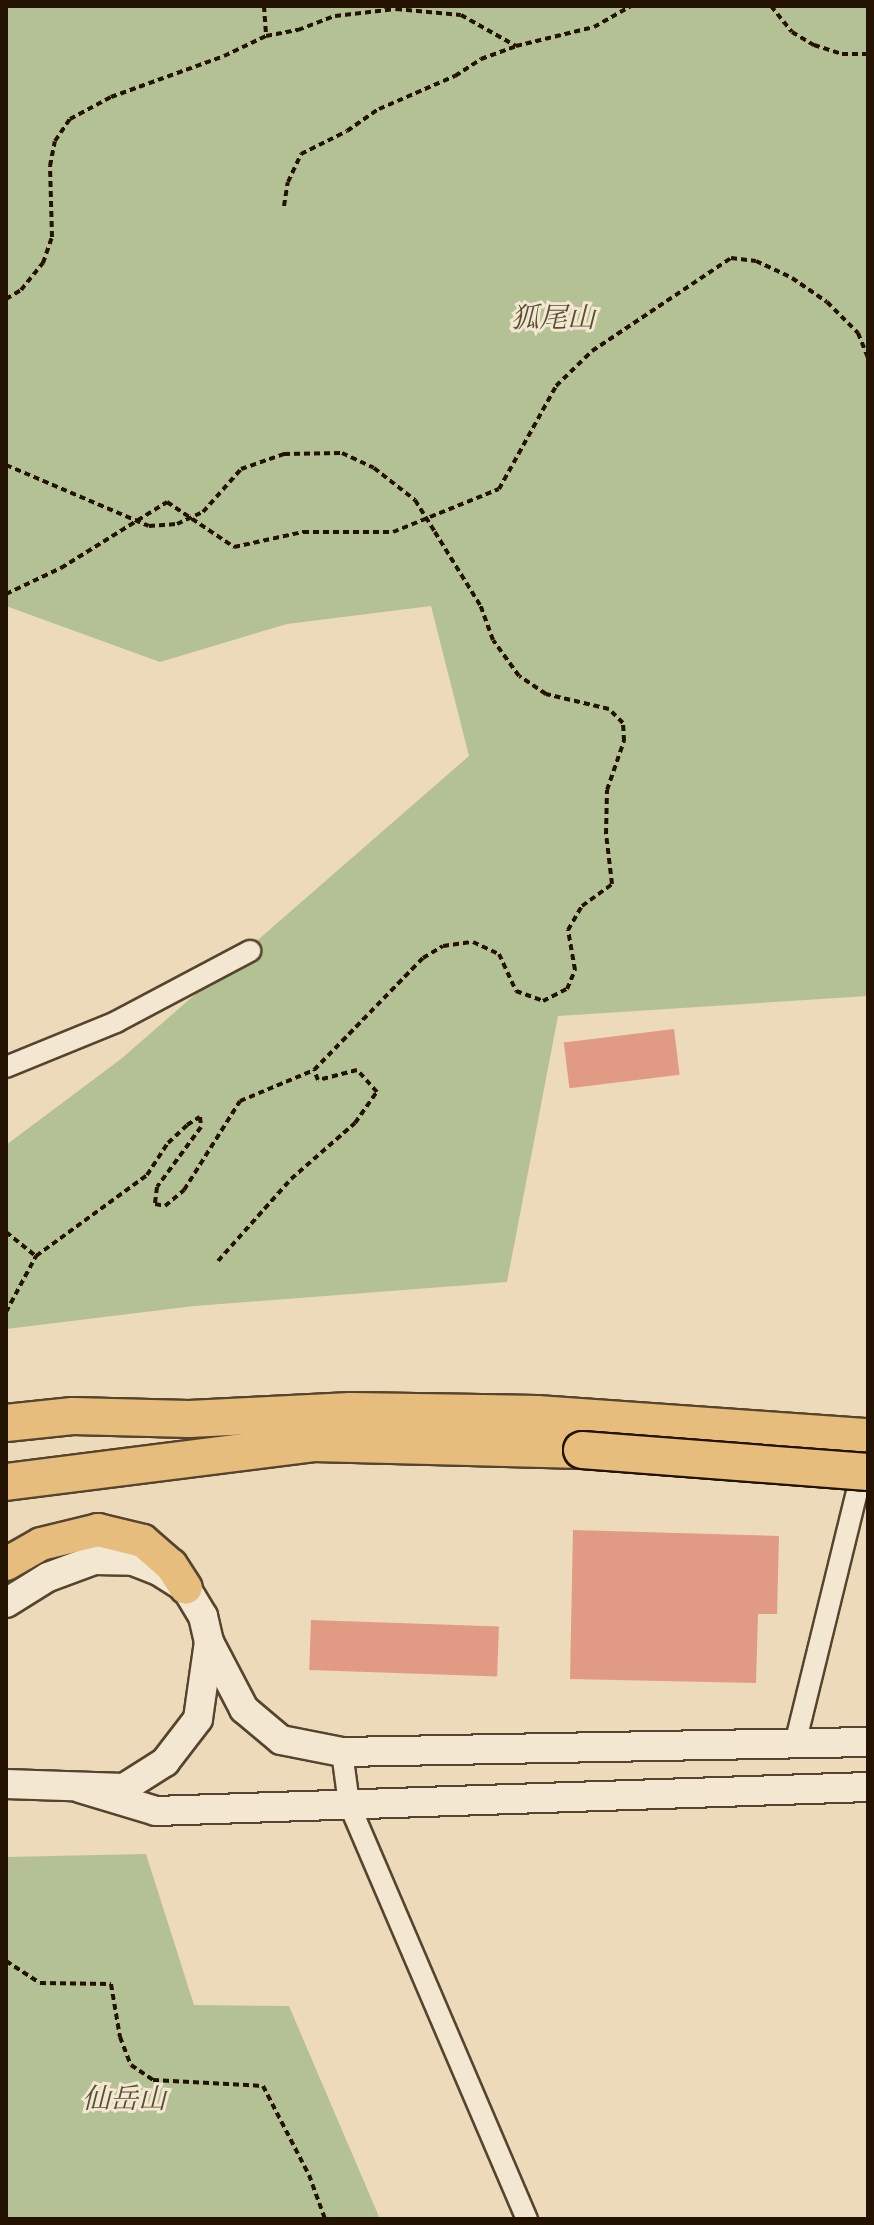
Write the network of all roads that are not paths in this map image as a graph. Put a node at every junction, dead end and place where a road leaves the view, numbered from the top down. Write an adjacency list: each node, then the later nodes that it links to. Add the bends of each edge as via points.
1 (250, 951): 2 (street, via 116,1022)
2 (6, 1067)
3 (189, 1419): 4 (highway, via 73,1416); 5 (highway, via 351,1411); 7 (highway)
4 (6, 1423)
5 (582, 1434): 6 (highway); 9 (highway, bridge); 10 (highway, via 314,1443)
6 (868, 1437)
7 (6, 1442)
8 (868, 1446): 16 (street)
9 (868, 1472)
10 (6, 1482)
11 (6, 1564): 12 (main road, via 41,1544 98,1530 143,1541 171,1565)
12 (186, 1588): 13 (main road, via 133,1561 94,1560 48,1577); 14 (main road, via 203,1616)
13 (6, 1603)
14 (209, 1642): 17 (main road, via 244,1709 281,1740); 20 (main road, via 198,1719 165,1762 124,1788)
15 (868, 1742): 16 (main road)
16 (795, 1744): 17 (main road)
17 (342, 1752): 21 (street)
18 (6, 1784): 20 (main road)
19 (868, 1787): 21 (main road)
20 (80, 1788): 21 (main road, via 156,1811)
21 (349, 1804): 22 (street)
22 (527, 2219)

